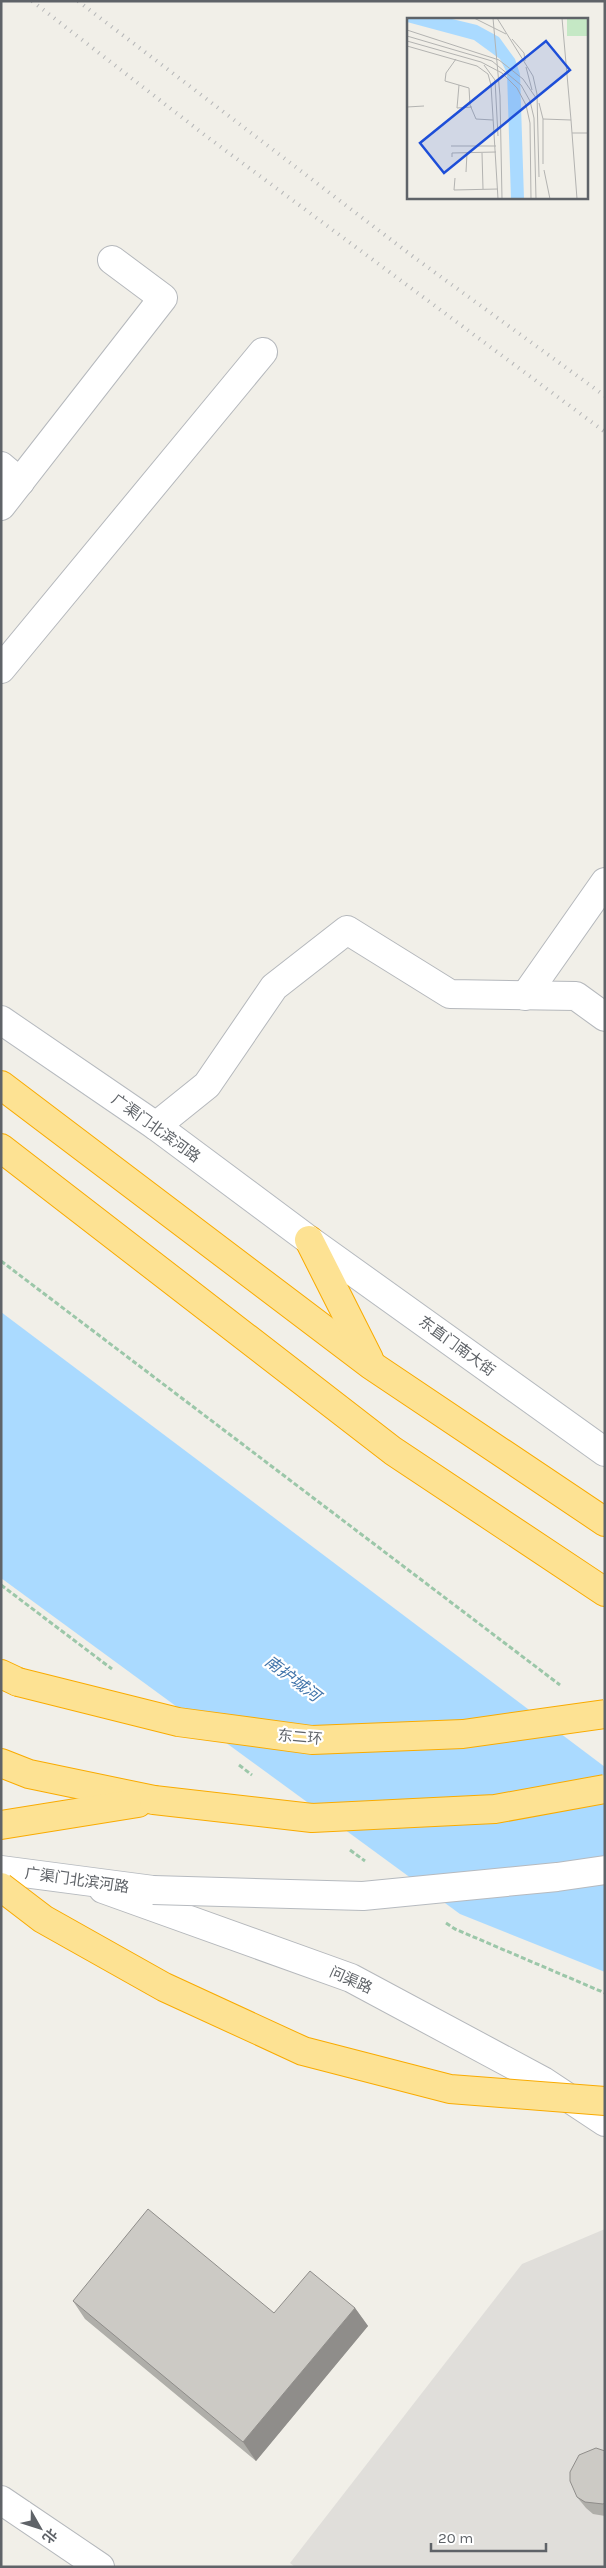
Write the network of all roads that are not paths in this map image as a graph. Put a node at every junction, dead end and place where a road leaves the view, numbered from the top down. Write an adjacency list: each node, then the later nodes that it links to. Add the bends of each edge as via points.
1 (112, 260): 3 (street, via 163,298)
2 (263, 352): 5 (street)
3 (10, 474): 4 (street)
4 (1, 506)
5 (1, 669)
6 (605, 882): 7 (street)
7 (525, 996): 8 (street, via 576,996); 11 (street, via 450,994 347,930 274,988 207,1085)
8 (605, 1017)
9 (1, 1020): 11 (street, 广渠门北滨河路)
10 (1, 1085): 14 (highway)
11 (156, 1126): 13 (street, 广渠门北滨河路)
12 (1, 1148): 17 (highway, via 393,1451)
13 (309, 1240): 14 (highway); 15 (street, 东直门南大街)
14 (372, 1364): 16 (highway)
15 (605, 1452)
16 (605, 1522)
17 (605, 1592)
18 (10, 1678): 19 (highway, 东二环, bridge, via 178,1722 312,1740 463,1734)
19 (605, 1714)
20 (1, 1763): 22 (highway, via 28,1774)
21 (605, 1789): 22 (highway, bridge, via 494,1809 312,1818)
22 (154, 1800): 23 (highway)
23 (1, 1825)
24 (1, 1870): 26 (street, 广渠门北滨河路)
25 (605, 1870): 26 (street, 广渠门北滨河路, bridge, via 363,1896 153,1890)
26 (78, 1880): 29 (street, 问渠路, via 351,1978 542,2081)
27 (1, 1887): 28 (highway, bridge, via 43,1918 164,1987 303,2051 450,2089)
28 (605, 2101)
29 (605, 2122)
30 (1, 2500): 31 (street)
31 (100, 2567)

